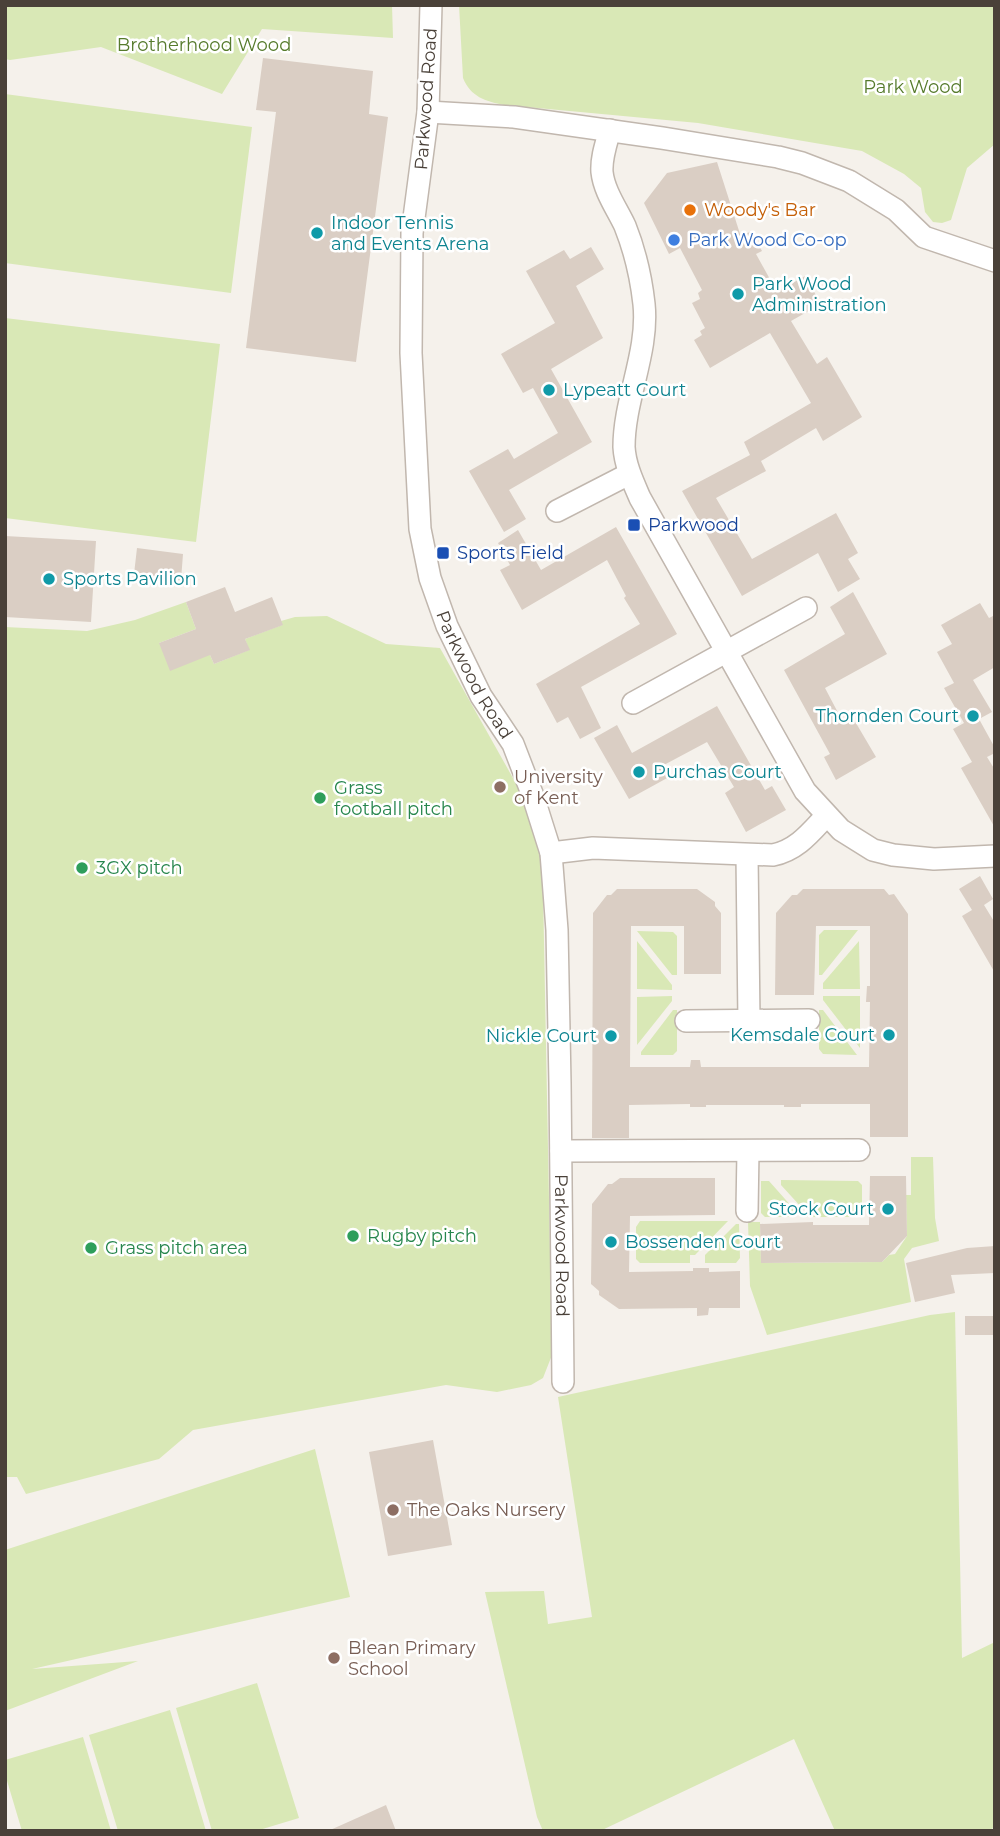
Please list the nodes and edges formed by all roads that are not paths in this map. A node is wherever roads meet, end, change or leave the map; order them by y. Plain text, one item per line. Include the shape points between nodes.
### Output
1 (431, 5) edge
2 (428, 112) junction
3 (610, 130) junction
4 (995, 261) edge
5 (629, 474) junction
6 (557, 511) dead end
7 (806, 608) dead end
8 (728, 651) junction
9 (633, 704) dead end
10 (826, 817) junction
11 (551, 853) junction
12 (747, 855) junction
13 (995, 856) edge
14 (809, 1020) dead end
15 (686, 1021) dead end
16 (749, 1021) junction
17 (859, 1150) dead end
18 (561, 1151) junction
19 (747, 1151) junction
20 (747, 1211) dead end
21 (563, 1382) dead end

1 - 2 street, Parkwood Road
2 - 3 street
2 - 11 street, Parkwood Road via 412,233 411,353 420,529 430,579 447,626 481,696 513,744
3 - 4 street via 802,163 849,181 896,210 924,237
3 - 5 street via 602,170 638,267 645,309 626,418 624,449
5 - 6 street
5 - 8 street
7 - 8 street
8 - 9 street
8 - 10 street via 805,791
10 - 12 street via 784,853
10 - 13 street via 873,850 893,855 934,859
11 - 12 street via 593,848
11 - 18 street, Parkwood Road
12 - 16 street
14 - 16 street
15 - 16 street
17 - 19 street
18 - 19 street
18 - 21 street, Parkwood Road
19 - 20 street

